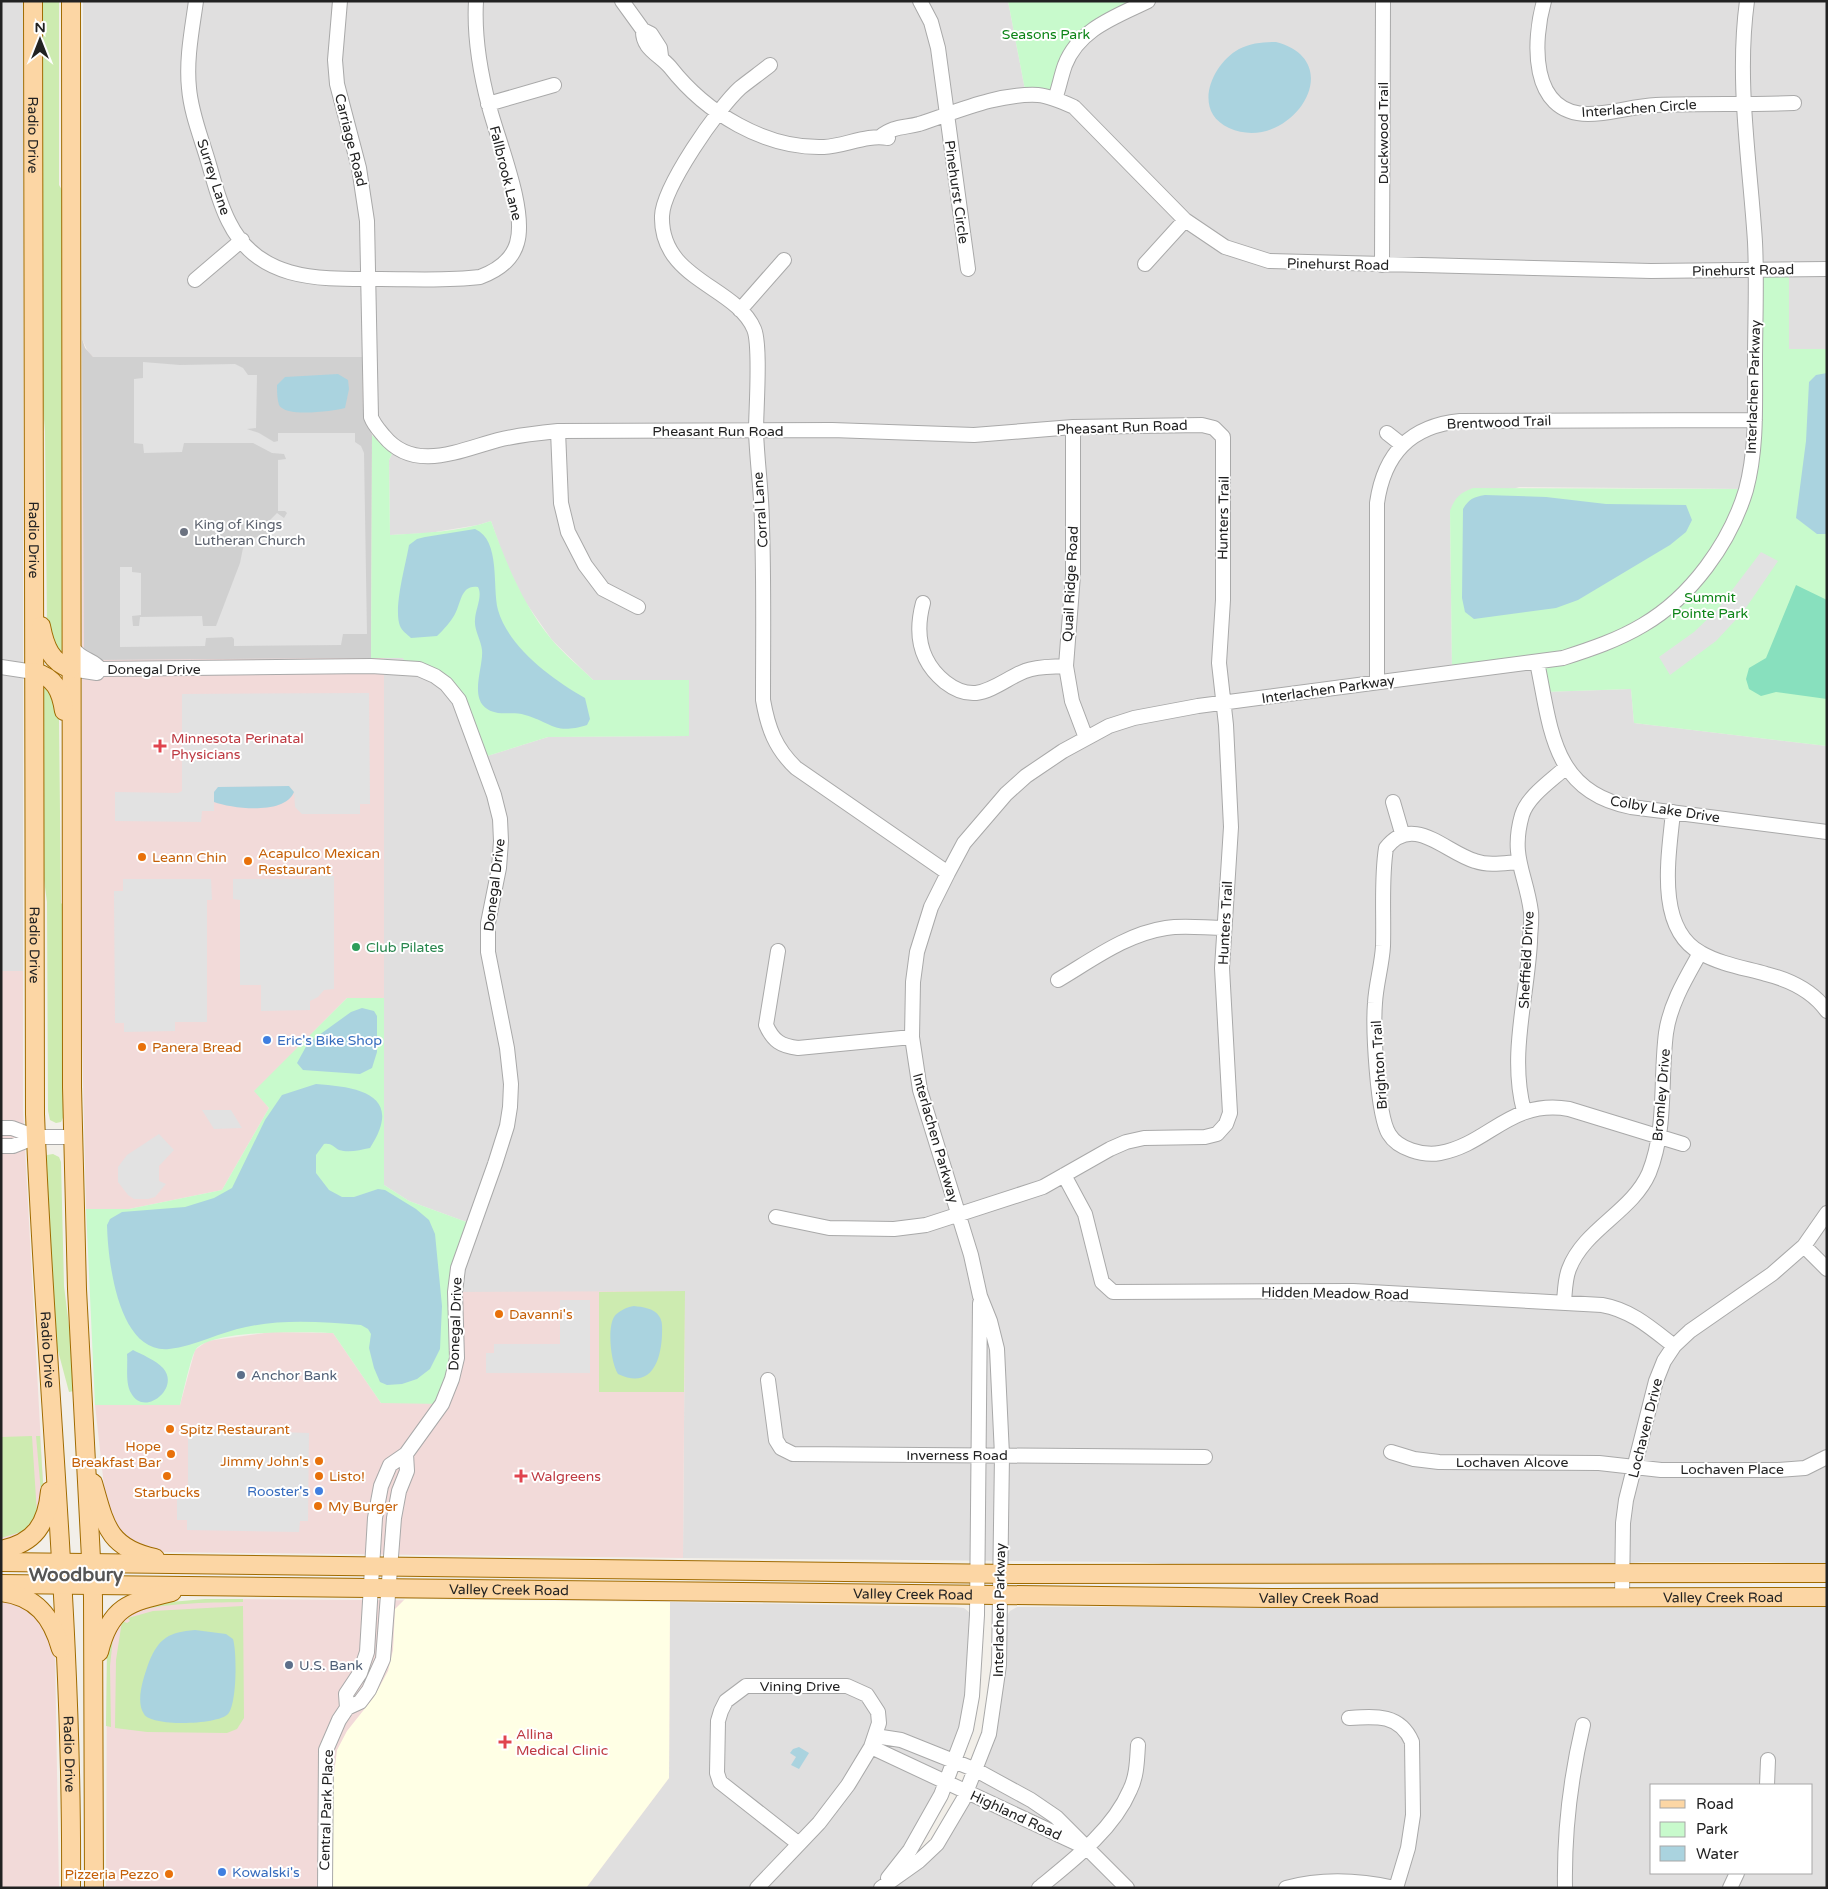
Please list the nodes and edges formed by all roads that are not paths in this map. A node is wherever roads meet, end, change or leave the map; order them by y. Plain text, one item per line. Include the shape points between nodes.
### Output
1 (33, 1) edge
2 (71, 1) edge
3 (196, 1) edge
4 (340, 1) edge
5 (476, 1) edge
6 (622, 1) edge
7 (920, 1) edge
8 (1148, 1) edge
9 (1383, 1) edge
10 (1544, 1) edge
11 (1747, 1) edge
12 (770, 65) dead end
13 (554, 85) dead end
14 (1055, 99) junction
15 (1794, 103) dead end
16 (488, 104) junction
17 (1743, 104) junction
18 (720, 112) junction
19 (947, 115) junction
20 (1185, 220) junction
21 (242, 240) junction
22 (784, 260) dead end
23 (1145, 264) dead end
24 (1382, 265) junction
25 (968, 269) dead end
26 (1827, 269) edge
27 (1754, 270) junction
28 (369, 279) junction
29 (195, 280) dead end
30 (740, 310) junction
31 (1755, 420) junction
32 (1074, 427) junction
33 (756, 430) junction
34 (558, 431) junction
35 (1220, 432) joint
36 (1387, 433) dead end
37 (1401, 444) junction
38 (34, 584) junction
39 (923, 603) dead end
40 (638, 606) dead end
41 (71, 645) junction
42 (1537, 662) junction
43 (1066, 666) junction
44 (1, 668) edge
45 (71, 669) junction
46 (100, 669) junction
47 (34, 672) junction
48 (1377, 682) junction
49 (1223, 703) junction
50 (1086, 738) junction
51 (71, 757) junction
52 (1565, 768) junction
53 (1393, 802) dead end
54 (1673, 812) junction
55 (1827, 832) edge
56 (1402, 834) junction
57 (1518, 862) junction
58 (948, 873) junction
59 (1224, 928) junction
60 (778, 951) dead end
61 (1700, 953) junction
62 (1058, 980) dead end
63 (1827, 1010) edge
64 (912, 1037) junction
65 (1524, 1111) junction
66 (1, 1128) edge
67 (72, 1136) junction
68 (36, 1137) junction
69 (1659, 1137) junction
70 (1683, 1144) dead end
71 (1, 1146) edge
72 (1064, 1175) junction
73 (1827, 1213) edge
74 (776, 1216) dead end
75 (958, 1216) junction
76 (1804, 1246) junction
77 (1827, 1269) edge
78 (980, 1296) junction
79 (1564, 1302) junction
80 (1674, 1346) junction
81 (768, 1380) dead end
82 (85, 1451) junction
83 (55, 1452) junction
84 (1391, 1452) dead end
85 (979, 1455) junction
86 (1002, 1455) junction
87 (1205, 1457) dead end
88 (1827, 1457) edge
89 (1634, 1468) junction
90 (1, 1550) edge
91 (1, 1562) edge
92 (62, 1563) junction
93 (91, 1564) junction
94 (191, 1565) junction
95 (382, 1567) junction
96 (977, 1573) junction
97 (1827, 1573) edge
98 (1000, 1574) junction
99 (1622, 1574) junction
100 (1, 1584) edge
101 (63, 1584) junction
102 (92, 1585) junction
103 (197, 1586) junction
104 (380, 1588) junction
105 (1, 1592) edge
106 (977, 1595) junction
107 (1000, 1595) junction
108 (1622, 1597) junction
109 (1827, 1597) edge
110 (94, 1672) junction
111 (68, 1673) junction
112 (1349, 1718) dead end
113 (1583, 1725) dead end
114 (873, 1741) junction
115 (1138, 1745) dead end
116 (1768, 1760) dead end
117 (954, 1762) junction
118 (976, 1770) junction
119 (946, 1782) junction
120 (1767, 1784) edge
121 (967, 1792) junction
122 (799, 1844) junction
123 (1086, 1847) junction
124 (1737, 1874) edge
125 (881, 1887) edge
126 (71, 1888) edge
127 (94, 1888) edge
128 (325, 1888) edge
129 (757, 1888) edge
130 (1039, 1888) edge
131 (1127, 1888) edge
132 (1286, 1888) edge
133 (1396, 1888) edge
134 (1566, 1888) edge
135 (1730, 1888) edge

1 - 38 main road, Radio Drive
2 - 41 main road, Radio Drive
3 - 21 street, Surrey Lane via 189,65 194,114 220,201 229,223
4 - 28 street, Carriage Road via 335,60 337,84 364,196
5 - 16 street, Fallbrook Lane via 476,39
6 - 18 street, Pinehurst Road via 643,30 642,39 652,53 661,56 689,88
7 - 19 street, Pinehurst Circle via 931,22 938,48
8 - 14 street via 1100,24 1083,37 1065,65
9 - 24 street, Duckwood Trail
10 - 17 street, Interlachen Circle via 1539,30 1539,72 1542,85 1561,106 1588,114 1644,106
11 - 17 street, Interlachen Parkway
12 - 18 street, Corral Lane via 739,89
13 - 16 street
14 - 19 street, Pinehurst Road via 1020,95
14 - 20 street, Pinehurst Road via 1074,106
15 - 17 street
16 - 28 street, Fallbrook Lane via 519,215 518,242 513,253 493,272 480,277
17 - 27 street, Interlachen Parkway via 1755,244
18 - 19 street, Pinehurst Road via 745,129 786,144 825,147 880,137 901,125 914,125
18 - 30 street, Corral Lane via 678,172 665,200 662,216 665,238 677,259
19 - 25 street, Pinehurst Circle
20 - 23 street
20 - 24 street, Pinehurst Road via 1225,247 1268,261
21 - 28 street, Surrey Lane via 252,252 293,275
21 - 29 street
22 - 30 street
24 - 27 street, Pinehurst Road
26 - 27 street, Pinehurst Road
27 - 31 street, Interlachen Parkway
28 - 34 street, Pheasant Run Road via 372,420 391,444 417,456 432,458 517,436
30 - 33 street, Corral Lane via 754,330 756,340
31 - 37 street, Brentwood Trail via 1444,422
31 - 42 street, Interlachen Parkway via 1746,489 1726,538 1700,574 1666,609 1644,624 1592,649
32 - 33 street, Pheasant Run Road via 974,435
32 - 35 street, Pheasant Run Road via 1208,425
32 - 43 street, Quail Ridge Road via 1074,575
33 - 34 street, Pheasant Run Road
33 - 58 street, Corral Lane via 762,524 763,700 773,741 796,768
34 - 40 street via 561,504 568,532 585,565 604,589
35 - 49 street, Hunters Trail via 1224,444 1223,600 1219,663
36 - 37 street
37 - 48 street via 1382,478 1377,503
38 - 45 main road via 47,650 56,662
38 - 47 main road, Radio Drive
39 - 43 street via 918,632 921,649 928,665 952,688 977,693 1028,670
41 - 45 main road, Radio Drive
41 - 46 street, Donegal Drive via 82,658 97,664
42 - 48 street, Interlachen Parkway
42 - 52 street, Colby Lake Drive via 1557,748
43 - 50 street, Quail Ridge Road via 1072,701
44 - 47 street
45 - 46 street, Donegal Drive via 97,674
45 - 51 main road, Radio Drive
46 - 95 street, Donegal Drive via 407,667 427,672 453,691 464,711 494,795 501,850 488,923 488,952 507,1048 511,1097 506,1126 458,1268 455,1292 457,1346 452,1379 442,1404 406,1454 407,1471 399,1491
47 - 51 main road via 51,679 61,692
47 - 68 main road, Radio Drive
48 - 49 street, Interlachen Parkway
49 - 50 street, Interlachen Parkway via 1134,718
49 - 59 street, Hunters Trail via 1231,827
50 - 58 street, Interlachen Parkway via 1045,763 1006,794 964,844
51 - 67 main road, Radio Drive
52 - 54 street, Colby Lake Drive via 1584,788 1609,802
52 - 57 street, Sheffield Drive via 1537,793 1523,812 1517,837
53 - 56 street
54 - 55 street, Colby Lake Drive
54 - 61 street via 1669,908 1680,935
56 - 57 street via 1426,836 1473,861 1486,864
56 - 65 street, Brighton Trail via 1386,848 1383,948 1375,1002 1385,1138 1423,1154 1438,1154 1459,1147
57 - 65 street, Sheffield Drive via 1531,913 1517,1067
58 - 64 street, Interlachen Parkway via 931,907 917,952
59 - 62 street via 1168,927 1148,932 1126,940
59 - 72 street, Hunters Trail via 1222,968 1230,1113 1226,1124 1217,1134 1205,1137 1159,1137 1126,1142
60 - 64 street via 766,1025 777,1042 798,1048
61 - 63 street via 1786,979 1812,994
61 - 69 street, Bromley Drive via 1677,995 1666,1032
64 - 75 street, Interlachen Parkway via 920,1090
65 - 69 street, Brighton Trail via 1546,1106 1569,1108
66 - 68 street via 12,1128
67 - 68 street
67 - 82 main road, Radio Drive
68 - 71 street via 13,1146
68 - 83 main road, Radio Drive via 41,1263
69 - 70 street, Brighton Trail
69 - 79 street, Bromley Drive via 1648,1175 1640,1188 1584,1245 1569,1266
72 - 75 street, Hunters Trail via 1025,1194
72 - 79 street, Hidden Meadow Road via 1085,1214 1102,1282 1113,1292 1353,1291
73 - 76 street, Lochaven Drive
74 - 75 street, Hunters Trail via 829,1228 894,1229
75 - 78 street, Interlachen Parkway
76 - 77 street
76 - 80 street, Lochaven Drive via 1772,1274 1690,1331
78 - 85 street, Interlachen Parkway
78 - 86 street, Interlachen Parkway via 997,1349
79 - 80 street, Hidden Meadow Road via 1616,1307 1645,1323
80 - 89 street, Lochaven Drive via 1656,1381
81 - 85 street, Inverness Road via 776,1440 786,1452
82 - 93 main road, Radio Drive
82 - 94 main road via 104,1522 115,1540 140,1555
83 - 90 main road via 44,1519 26,1541
83 - 92 main road, Radio Drive
84 - 89 street, Lochaven Alcove via 1439,1462 1584,1463
85 - 86 street, Inverness Road
85 - 96 street, Interlachen Parkway
86 - 87 street, Inverness Road
86 - 98 street, Interlachen Parkway
88 - 89 street, Lochaven Place via 1805,1468 1778,1470
89 - 99 street, Lochaven Drive via 1623,1523
91 - 92 main road, Valley Creek Road
92 - 93 main road, Valley Creek Road
92 - 101 main road, Radio Drive
93 - 94 main road, Valley Creek Road
93 - 102 main road, Radio Drive
94 - 95 main road, Valley Creek Road
95 - 96 main road, Valley Creek Road
95 - 104 street, Central Park Place
96 - 98 main road, Valley Creek Road
96 - 106 street, Interlachen Parkway
97 - 99 main road, Valley Creek Road
98 - 99 main road, Valley Creek Road
98 - 107 street, Interlachen Parkway
99 - 108 street, Lochaven Drive
100 - 101 main road, Valley Creek Road
101 - 102 main road, Valley Creek Road
101 - 111 main road, Radio Drive
102 - 103 main road, Valley Creek Road
102 - 110 main road, Radio Drive
103 - 104 main road, Valley Creek Road
103 - 110 main road via 139,1600 121,1609 105,1631
104 - 106 main road, Valley Creek Road
104 - 128 street, Central Park Place via 385,1648 379,1670 360,1702 347,1708 326,1750
105 - 111 main road via 24,1597 46,1614 55,1630
106 - 107 main road, Valley Creek Road
106 - 117 street, Interlachen Parkway via 972,1696 966,1729
107 - 108 main road, Valley Creek Road
107 - 118 street, Interlachen Parkway via 996,1696 989,1734
108 - 109 main road, Valley Creek Road
110 - 127 main road, Radio Drive
111 - 126 main road, Radio Drive
112 - 133 street via 1391,1718 1408,1733 1412,1742 1412,1823
113 - 134 street via 1566,1820
114 - 117 street via 901,1740
114 - 119 street
114 - 122 street, Vining Drive via 833,1806
114 - 122 street, Vining Drive via 879,1723 878,1712 867,1694 847,1686 746,1686 726,1701 718,1721 717,1773 720,1782
115 - 123 street via 1137,1768 1122,1807
116 - 120 street
117 - 118 street, Highland Road
117 - 119 street, Interlachen Parkway
118 - 121 street, Interlachen Parkway
118 - 123 street, Highland Road via 1056,1817
119 - 121 street, Highland Road
119 - 125 street, Interlachen Parkway via 926,1825
121 - 123 street, Highland Road
121 - 125 street, Interlachen Parkway via 937,1844 919,1861
122 - 129 street, Vining Drive
123 - 130 street
123 - 131 street, Highland Road
124 - 135 street
132 - 133 street via 1357,1881

